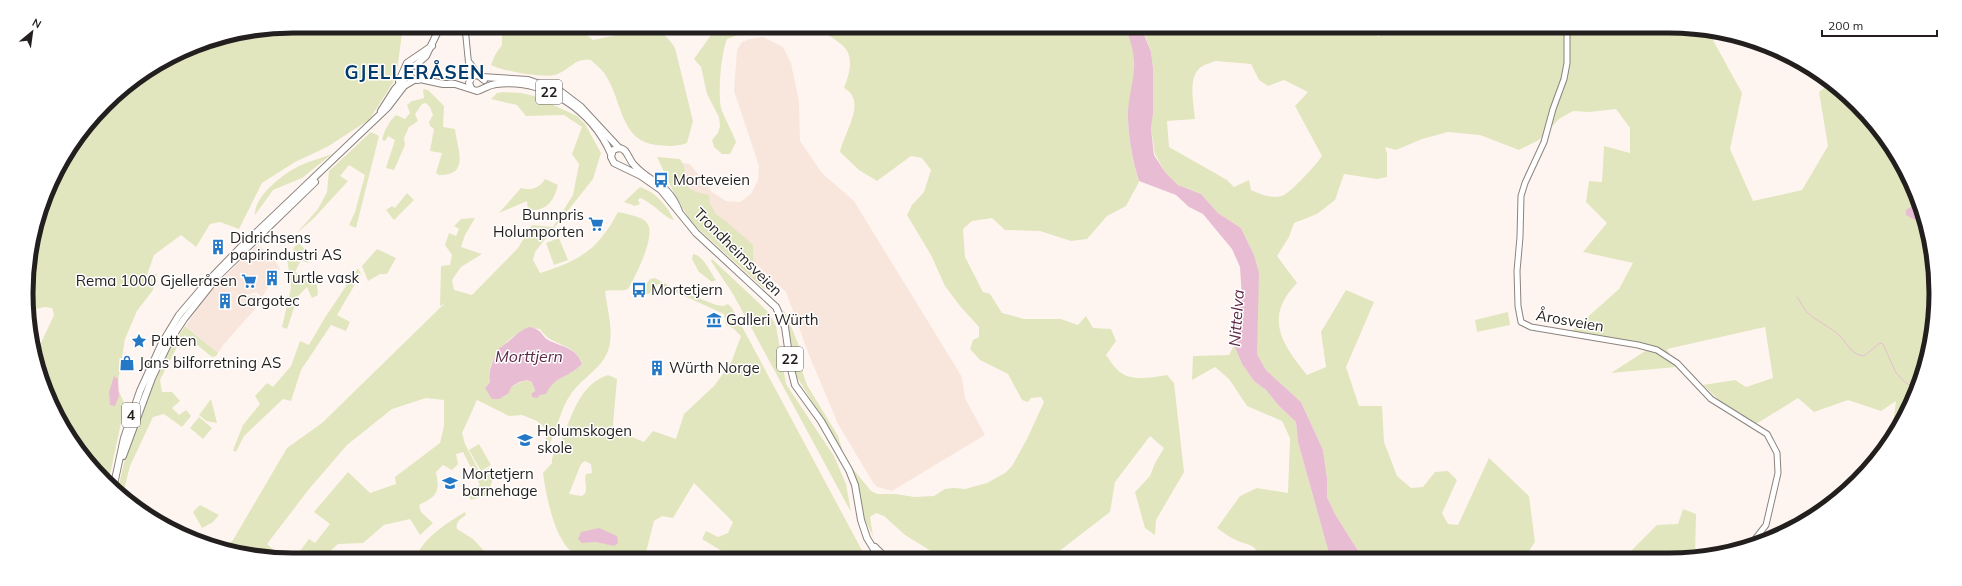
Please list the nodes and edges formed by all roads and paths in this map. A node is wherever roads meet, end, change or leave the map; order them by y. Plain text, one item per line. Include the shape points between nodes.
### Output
1 (437, 33) edge
2 (465, 33) edge
3 (1568, 33) edge
4 (433, 44) junction
5 (470, 63) junction
6 (417, 64) junction
7 (424, 70) junction
8 (408, 73) junction
9 (480, 76) junction
10 (470, 78) junction
11 (417, 79) junction
12 (435, 82) junction
13 (456, 84) junction
14 (397, 86) junction
15 (483, 87) junction
16 (471, 88) junction
17 (379, 115) junction
18 (619, 148) junction
19 (611, 154) junction
20 (628, 157) junction
21 (619, 165) junction
22 (679, 211) junction
23 (115, 482) edge
24 (865, 532) junction
25 (1756, 538) edge
26 (876, 553) edge
27 (882, 553) edge

1 - 4 main road, 4
2 - 5 main road
3 - 25 main road, Årosveien via 1564,80 1544,142 1521,196 1517,279 1520,320 1531,328 1657,350 1677,363 1711,399 1765,431 1774,444 1779,466 1766,525
4 - 6 main road, 4 via 426,56
4 - 7 main road, 4
4 - 14 main road, 4 via 407,63
5 - 9 main road
5 - 10 main road
6 - 7 main road
6 - 8 main road, 4 via 411,66
7 - 11 main road, 4
7 - 12 main road
8 - 11 main road
8 - 14 main road, 4
9 - 10 main road, 22
9 - 15 main road via 484,82
9 - 18 main road, 22 via 528,80 560,91 582,107
10 - 13 main road, 22
10 - 16 main road
11 - 12 main road, 22
11 - 17 main road, 4 via 404,86
12 - 13 main road, 22
13 - 16 main road, 22
14 - 17 main road, 4
15 - 16 main road, 22 via 478,90
15 - 19 main road, 22 via 498,83 520,84 557,96 584,115 604,140
17 - 23 main road, 4 via 219,275 184,319 152,378 119,463
18 - 19 main road
18 - 20 main road, 22 via 625,150
19 - 21 main road, 22 via 612,162
20 - 21 main road via 625,163
20 - 22 main road, Trondheimsveien / 22 via 636,168 668,191
21 - 22 main road, Trondheimsveien / 22 via 658,187
22 - 24 main road, Trondheimsveien / 22 via 696,233 778,311 785,327 794,381 849,470 855,485
24 - 26 main road, Trondheimsveien / 22 via 868,544
24 - 27 main road, Trondheimsveien / 22

